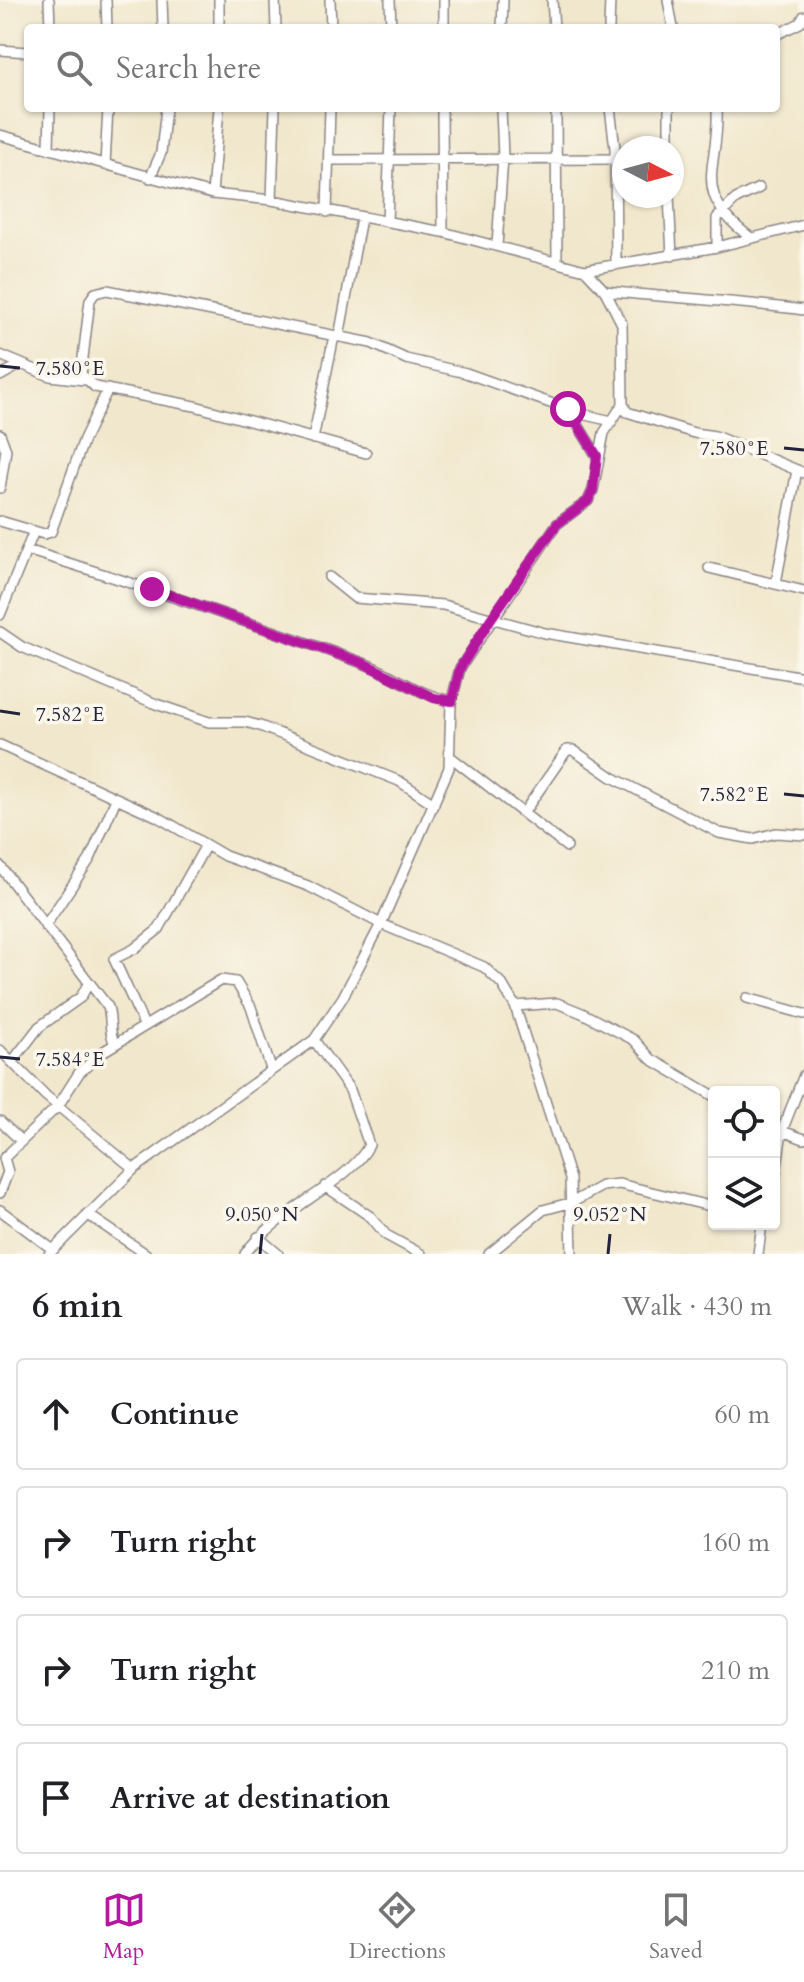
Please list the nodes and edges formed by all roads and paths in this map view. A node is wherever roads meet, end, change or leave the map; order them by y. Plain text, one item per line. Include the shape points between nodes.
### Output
1 (49, 0) edge
2 (106, 0) edge
3 (162, 0) edge
4 (219, 0) edge
5 (275, 0) edge
6 (330, 0) edge
7 (390, 0) edge
8 (444, 0) edge
9 (503, 0) edge
10 (552, 0) edge
11 (610, 0) edge
12 (668, 0) edge
13 (804, 16) edge
14 (50, 24) edge
15 (107, 24) edge
16 (163, 24) edge
17 (219, 24) edge
18 (276, 24) edge
19 (331, 24) edge
20 (391, 24) edge
21 (444, 24) edge
22 (502, 24) edge
23 (554, 24) edge
24 (609, 24) edge
25 (672, 24) edge
26 (780, 33) edge
27 (0, 50) edge
28 (24, 52) edge
29 (50, 112) edge
30 (108, 112) edge
31 (166, 112) edge
32 (219, 112) edge
33 (275, 112) edge
34 (330, 112) edge
35 (391, 112) edge
36 (442, 112) edge
37 (501, 112) edge
38 (556, 112) edge
39 (611, 112) edge
40 (669, 112) edge
41 (717, 112) edge
42 (0, 135) edge
43 (615, 136) edge
44 (669, 136) edge
45 (49, 149) junction
46 (503, 157) junction
47 (444, 159) junction
48 (612, 159) edge
49 (329, 160) junction
50 (390, 161) junction
51 (558, 161) junction
52 (105, 165) junction
53 (150, 178) junction
54 (759, 188) dead end
55 (212, 194) junction
56 (272, 200) junction
57 (618, 208) edge
58 (670, 208) edge
59 (722, 211) junction
60 (327, 212) junction
61 (361, 218) junction
62 (387, 222) junction
63 (804, 225) edge
64 (443, 232) junction
65 (751, 238) junction
66 (497, 246) junction
67 (717, 247) junction
68 (672, 256) junction
69 (557, 262) junction
70 (616, 265) junction
71 (585, 270) junction
72 (605, 291) junction
73 (804, 310) edge
74 (336, 336) junction
75 (0, 355) edge
76 (21, 364) junction
77 (0, 376) edge
78 (84, 380) junction
79 (108, 389) junction
80 (623, 404) junction
81 (568, 409) junction
82 (612, 421) junction
83 (0, 434) edge
84 (313, 439) junction
85 (366, 453) dead end
86 (597, 456) junction
87 (800, 472) edge
88 (0, 488) edge
89 (0, 521) edge
90 (34, 531) junction
91 (27, 550) junction
92 (709, 568) dead end
93 (329, 577) dead end
94 (776, 583) junction
95 (804, 591) edge
96 (0, 615) edge
97 (490, 620) junction
98 (0, 632) edge
99 (804, 677) edge
100 (452, 701) junction
101 (0, 745) edge
102 (452, 758) junction
103 (116, 799) junction
104 (434, 804) junction
105 (524, 812) junction
106 (804, 835) edge
107 (206, 845) junction
108 (567, 847) dead end
109 (0, 866) edge
110 (381, 924) junction
111 (45, 926) junction
112 (88, 984) junction
113 (747, 998) dead end
114 (515, 1006) junction
115 (804, 1014) edge
116 (144, 1025) junction
117 (314, 1040) junction
118 (115, 1044) junction
119 (0, 1050) edge
120 (12, 1062) junction
121 (271, 1069) junction
122 (804, 1075) edge
123 (708, 1092) edge
124 (58, 1106) junction
125 (0, 1121) edge
126 (780, 1125) edge
127 (780, 1130) edge
128 (804, 1139) edge
129 (21, 1141) junction
130 (134, 1169) junction
131 (325, 1186) junction
132 (0, 1193) edge
133 (573, 1202) junction
134 (708, 1206) edge
135 (0, 1210) edge
136 (87, 1214) junction
137 (761, 1230) edge
138 (258, 1237) junction
139 (50, 1252) edge
140 (572, 1252) edge
141 (146, 1254) edge
142 (245, 1254) edge
143 (278, 1254) edge
144 (421, 1254) edge
145 (489, 1254) edge
146 (585, 1254) edge
147 (758, 1254) edge

1 - 14 street
2 - 15 street
3 - 16 street
4 - 17 street
5 - 18 street
6 - 19 street
7 - 20 street
8 - 21 street
9 - 22 street
10 - 23 street
11 - 24 street
12 - 25 street
13 - 26 street
27 - 28 street
29 - 45 street
30 - 52 street
31 - 53 street via 161,153
32 - 55 street
33 - 56 street
34 - 49 street
35 - 50 street
36 - 47 street
37 - 46 street
38 - 51 street
39 - 43 street
40 - 44 street
41 - 59 street via 718,139 709,181
42 - 45 street
45 - 52 street
46 - 47 street
46 - 51 street
46 - 66 street
47 - 50 street
47 - 64 street
48 - 51 street
49 - 50 street
49 - 60 street
50 - 62 street
51 - 69 street
52 - 53 street
53 - 55 street
54 - 59 street
55 - 56 street
56 - 60 street
57 - 70 street
58 - 68 street
59 - 65 street
59 - 67 street via 714,225
60 - 61 street
61 - 62 street
61 - 74 street
62 - 64 street
63 - 65 street
64 - 66 street
65 - 67 street
66 - 69 street
67 - 68 street
68 - 70 street
69 - 71 street
70 - 71 street
71 - 72 street
72 - 73 street
72 - 80 street via 622,324
74 - 78 street via 107,290 90,300 80,365
74 - 81 street
74 - 84 street
75 - 76 street
76 - 77 street
76 - 78 street via 50,376
78 - 79 street
79 - 84 street via 195,406
79 - 90 street via 51,532
80 - 82 street
80 - 87 street via 627,412 647,420 715,436
81 - 82 street
81 - 86 street
82 - 86 street
83 - 88 street via 6,450
84 - 85 street
86 - 97 street via 588,501 557,524
87 - 94 street
89 - 90 street
90 - 91 street
91 - 96 street
91 - 100 street via 228,614
92 - 94 street
93 - 97 street via 355,598 443,605
94 - 95 street
97 - 99 street
97 - 100 street via 460,668
98 - 104 street via 22,647 156,704 209,722 260,726 399,781
100 - 102 street
101 - 103 street
102 - 104 street
102 - 105 street
103 - 107 street
103 - 111 street via 90,859
104 - 110 street
105 - 106 street via 567,750 573,750 612,777 719,833 753,839 776,833
105 - 108 street
107 - 110 street via 308,886
107 - 116 street via 159,929 114,959
109 - 111 street
110 - 114 street via 484,967
110 - 117 street
111 - 112 street
112 - 118 street via 108,1007
112 - 120 street via 81,997 39,1027
113 - 115 street
114 - 123 street via 557,1003 582,1013 634,1040 651,1059
114 - 133 street
116 - 118 street
116 - 121 street via 221,980 232,979 251,1007
117 - 121 street
117 - 131 street via 350,1090 369,1145
118 - 124 street via 79,1073
119 - 120 street
120 - 124 street
121 - 130 street
122 - 126 street
124 - 129 street
124 - 130 street
125 - 129 street
127 - 128 street
129 - 132 street via 4,1158 8,1172
130 - 136 street
131 - 138 street
131 - 144 street via 371,1217 386,1235
133 - 134 street via 587,1191 619,1184
133 - 140 street
133 - 145 street via 543,1210
135 - 139 street
136 - 139 street
136 - 141 street
137 - 147 street
138 - 142 street
138 - 143 street
140 - 146 street

